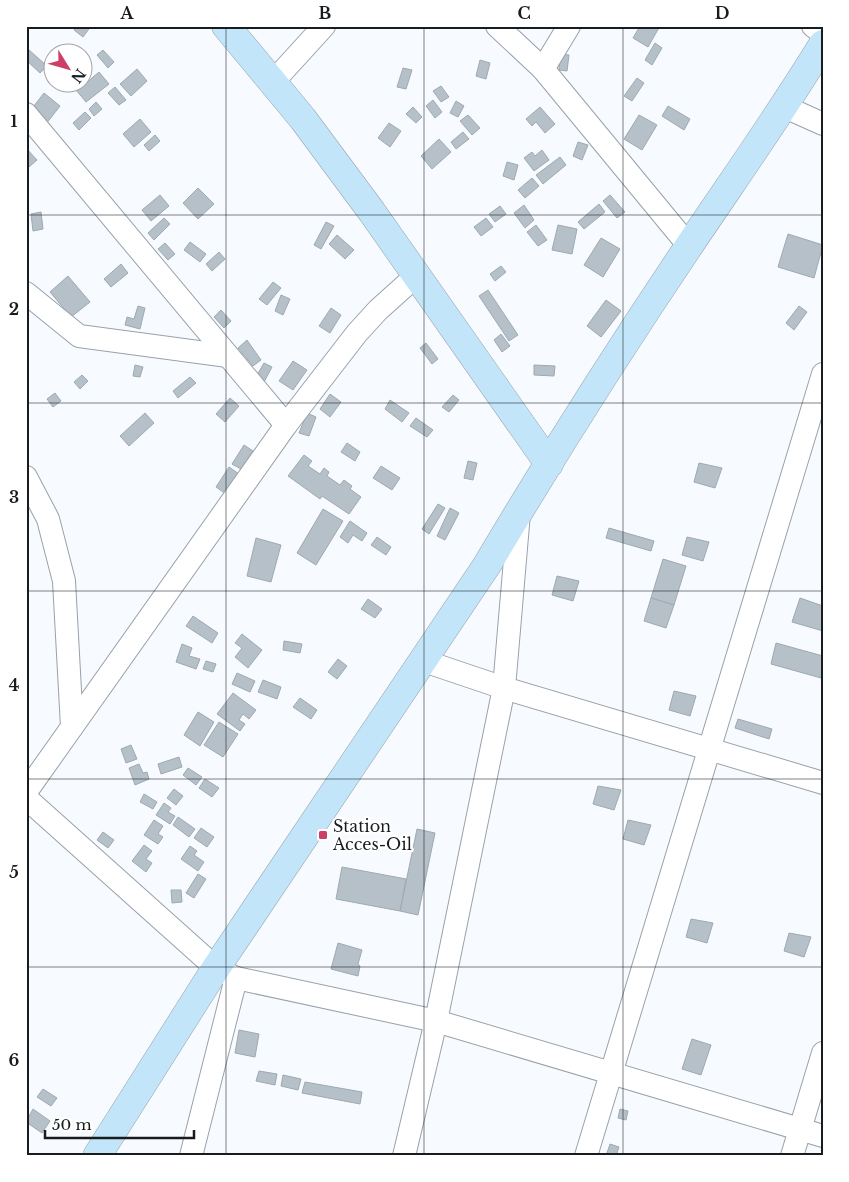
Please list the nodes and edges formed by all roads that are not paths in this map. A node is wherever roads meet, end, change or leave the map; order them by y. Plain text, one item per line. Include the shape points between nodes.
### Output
1 (226, 26) edge
2 (324, 26) edge
3 (497, 26) edge
4 (569, 26) edge
5 (814, 26) edge
6 (823, 34) edge
7 (823, 44) edge
8 (543, 69) junction
9 (273, 82) junction
10 (785, 106) junction
11 (26, 114) edge
12 (823, 124) edge
13 (689, 246) junction
14 (418, 275) junction
15 (26, 293) edge
16 (228, 356) junction
17 (823, 374) edge
18 (286, 425) junction
19 (815, 430) edge
20 (549, 464) junction
21 (26, 477) edge
22 (519, 510) junction
23 (421, 660) junction
24 (504, 688) junction
25 (72, 726) junction
26 (709, 749) junction
27 (823, 782) edge
28 (26, 792) edge
29 (26, 798) edge
30 (226, 973) junction
31 (436, 1021) junction
32 (823, 1053) edge
33 (611, 1074) junction
34 (800, 1129) junction
35 (823, 1136) edge
36 (97, 1156) edge
37 (191, 1156) edge
38 (404, 1156) edge
39 (586, 1156) edge
40 (792, 1156) edge

1 - 9 street
2 - 9 street
3 - 8 street
4 - 8 street
5 - 6 street
7 - 10 street
8 - 13 street
9 - 14 street
10 - 12 street
10 - 13 street
11 - 16 street
13 - 20 street
14 - 18 street via 357,333
14 - 20 street
15 - 16 street via 79,336
16 - 18 street
17 - 19 street
18 - 25 street
19 - 26 street
20 - 22 street
21 - 25 street via 48,519 64,581
22 - 23 street via 487,565
22 - 24 street
23 - 24 street
23 - 30 street
24 - 26 street
24 - 31 street
25 - 28 street
26 - 27 street
26 - 33 street
29 - 30 street
30 - 31 street
30 - 36 street
30 - 37 street
31 - 33 street
31 - 38 street
32 - 34 street
33 - 34 street
33 - 39 street
34 - 35 street
34 - 40 street

